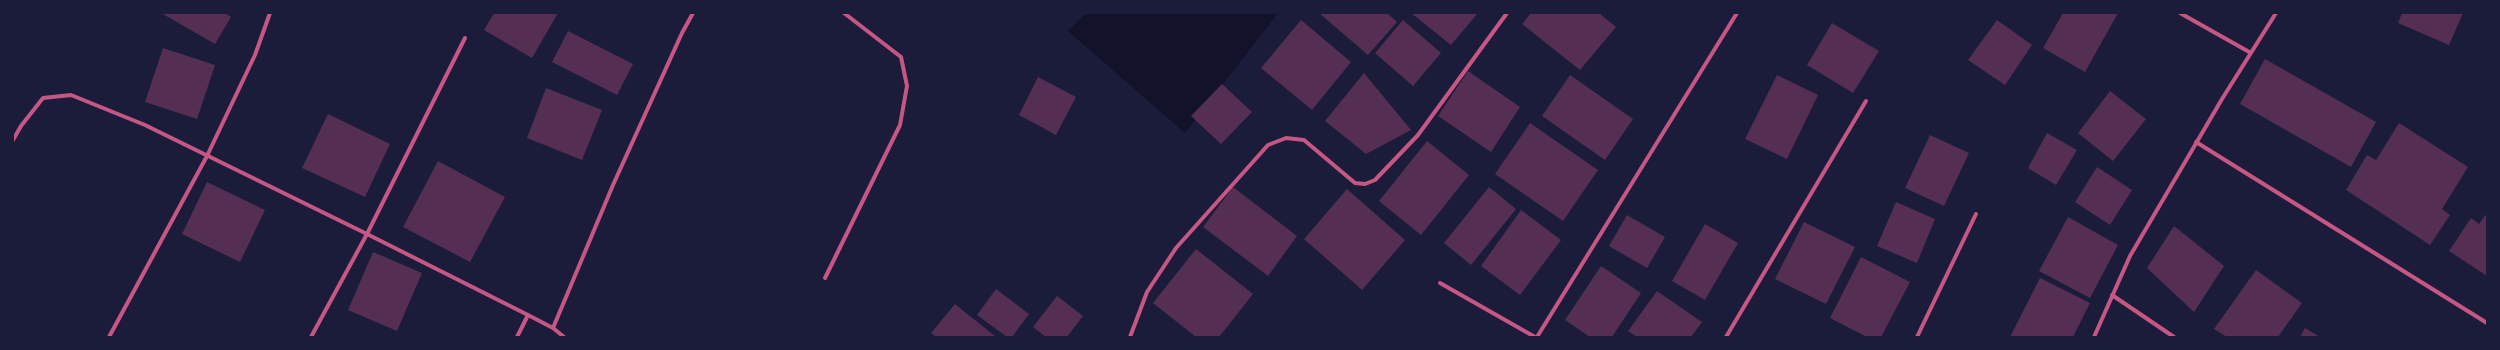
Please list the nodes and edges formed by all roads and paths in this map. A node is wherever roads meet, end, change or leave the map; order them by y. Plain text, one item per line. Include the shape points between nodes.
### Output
1 (270, 13) edge
2 (693, 13) edge
3 (844, 13) edge
4 (1507, 13) edge
5 (1737, 13) edge
6 (2180, 13) edge
7 (2276, 13) edge
8 (466, 38) dead end
9 (2251, 53) junction
10 (1866, 101) dead end
11 (13, 140) edge
12 (2196, 142) junction
13 (206, 156) junction
14 (1976, 214) dead end
15 (367, 234) junction
16 (825, 278) dead end
17 (1440, 283) dead end
18 (2112, 295) junction
19 (528, 315) junction
20 (2487, 324) edge
21 (553, 328) junction
22 (109, 337) edge
23 (311, 337) edge
24 (517, 337) edge
25 (564, 337) edge
26 (1130, 337) edge
27 (1536, 337) edge
28 (1726, 337) edge
29 (1917, 337) edge
30 (2094, 337) edge
31 (2174, 337) edge

1 - 13 street via 255,55
2 - 21 street via 613,185
3 - 16 street via 901,57 907,86 900,125
4 - 26 street via 1418,135 1375,180 1365,184 1355,182 1304,140 1286,138 1268,145 1176,248 1147,292
5 - 27 street
6 - 9 street
7 - 9 street
8 - 15 street
9 - 12 street
10 - 28 street
11 - 13 street via 43,98 71,96 145,125
12 - 18 street via 2130,256
12 - 20 street
13 - 15 street
13 - 22 street
14 - 29 street
15 - 19 street
15 - 23 street
17 - 27 street
18 - 30 street
18 - 31 street
19 - 21 street
19 - 24 street
21 - 25 street

